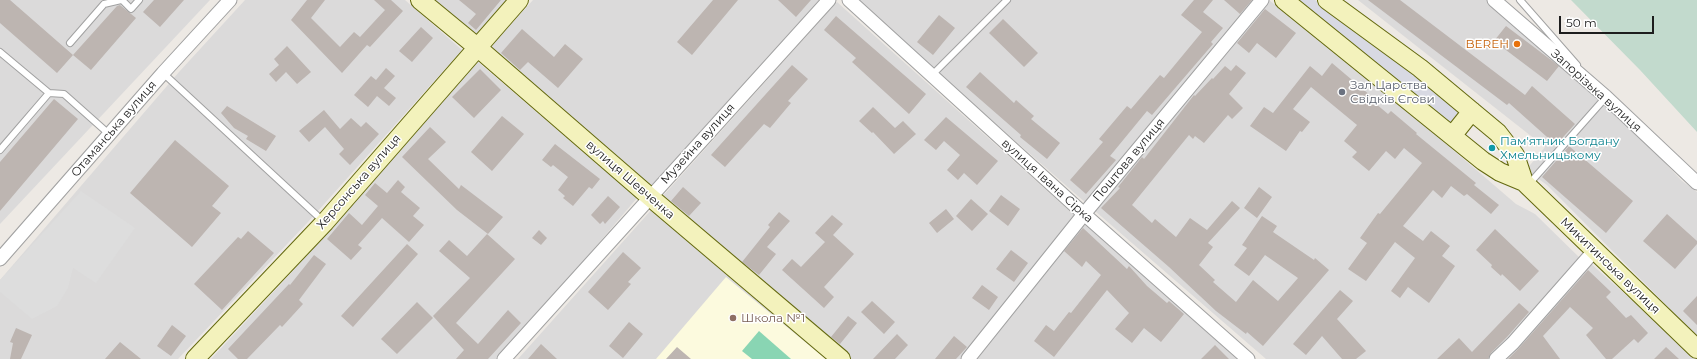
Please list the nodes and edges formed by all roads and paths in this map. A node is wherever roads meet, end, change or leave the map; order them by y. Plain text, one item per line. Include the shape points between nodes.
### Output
1 (121, 0) edge
2 (139, 0) edge
3 (230, 0) edge
4 (420, 0) edge
5 (519, 0) edge
6 (829, 0) edge
7 (849, 0) edge
8 (1007, 0) edge
9 (1262, 0) edge
10 (1284, 0) edge
11 (1327, 0) edge
12 (1494, 0) edge
13 (1520, 0) edge
14 (70, 43) dead end
15 (477, 47) junction
16 (0, 52) edge
17 (163, 73) junction
18 (931, 76) junction
19 (49, 93) junction
20 (1606, 97) junction
21 (1472, 111) junction
22 (109, 134) junction
23 (1452, 136) junction
24 (0, 150) edge
25 (1697, 183) edge
26 (1526, 184) junction
27 (650, 197) junction
28 (1084, 214) junction
29 (325, 222) junction
30 (1594, 251) junction
31 (0, 259) edge
32 (1697, 350) edge
33 (195, 359) edge
34 (504, 359) edge
35 (841, 359) edge
36 (968, 359) edge
37 (1248, 359) edge
38 (1496, 359) edge

1 - 2 lane via 131,9
1 - 14 lane via 104,4
3 - 17 street, Отаманська вулиця
4 - 15 street, вулиця Шевченка
5 - 15 street, Херсонська вулиця
6 - 27 street, Музейна вулиця
7 - 18 street, вулиця Івана Сірка
8 - 18 lane
9 - 28 street, Поштова вулиця
10 - 23 street, Микитинська вулиця
11 - 21 street, Микитинська вулиця via 1420,68
12 - 20 street, Запорізька вулиця
13 - 20 lane
15 - 27 street, вулиця Шевченка
15 - 29 street, Херсонська вулиця
16 - 19 lane
17 - 22 street, Отаманська вулиця
17 - 29 lane
18 - 28 street, вулиця Івана Сірка
19 - 22 lane via 64,94
19 - 24 lane
20 - 25 street, Запорізька вулиця
20 - 26 lane
21 - 23 street
21 - 26 street, Микитинська вулиця via 1508,145
22 - 31 street, Отаманська вулиця
23 - 26 street, Микитинська вулиця via 1491,167
26 - 30 street, Микитинська вулиця
27 - 34 street, Музейна вулиця
27 - 35 street, вулиця Шевченка
28 - 36 street, Поштова вулиця
28 - 37 street, вулиця Івана Сірка
29 - 33 street, Херсонська вулиця
30 - 32 street, Микитинська вулиця
30 - 38 street

